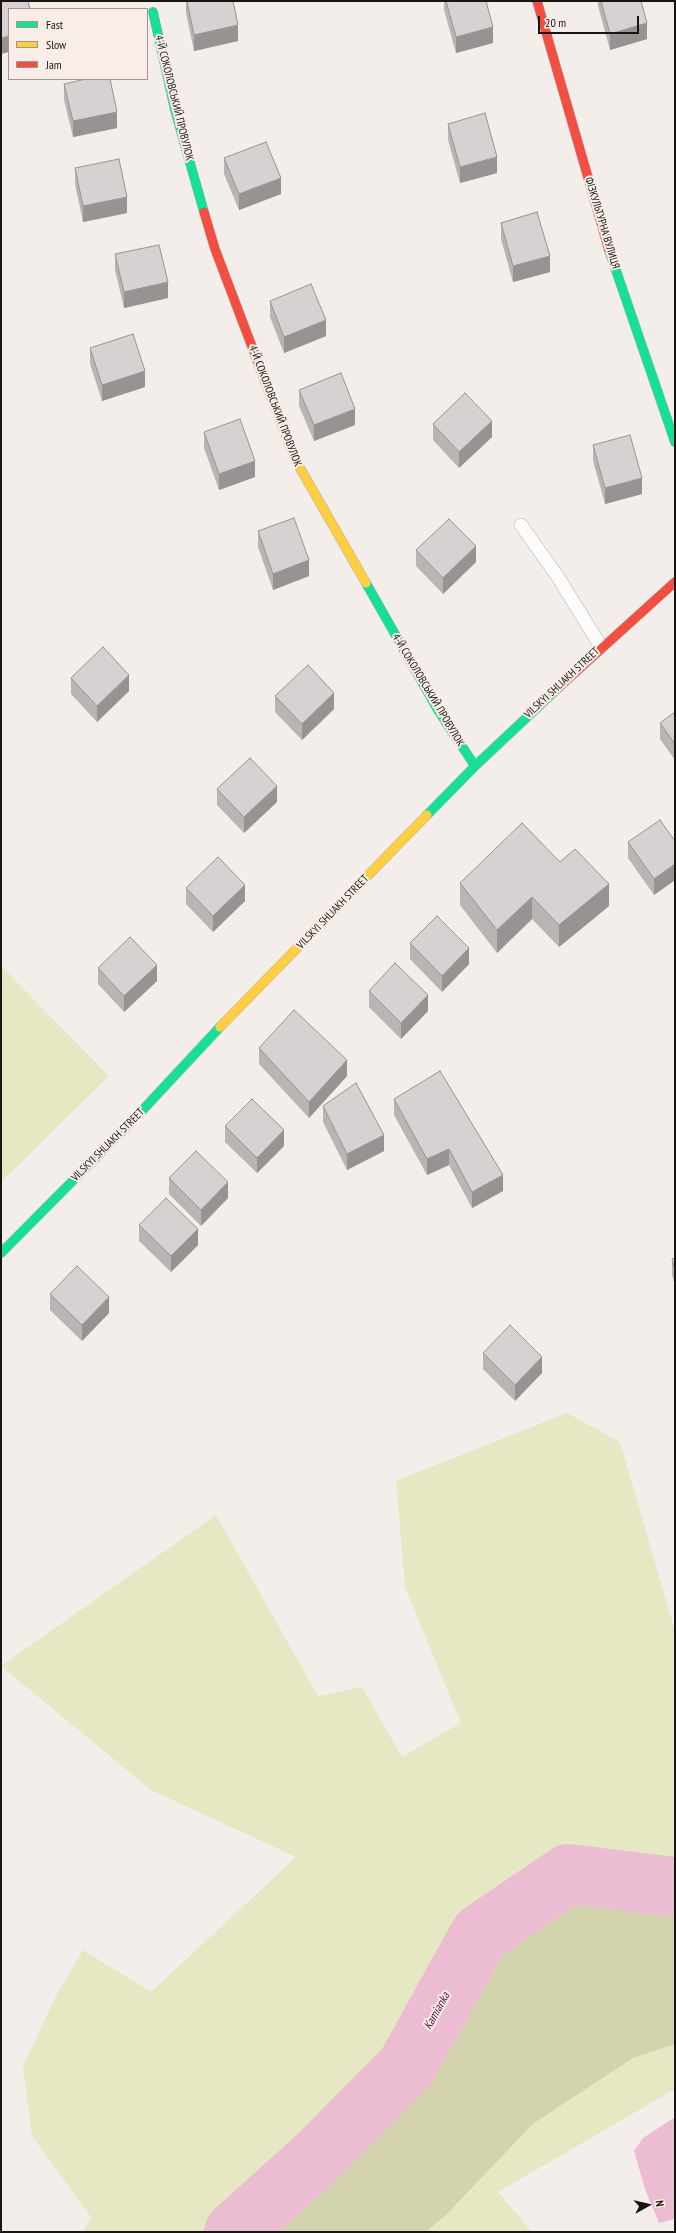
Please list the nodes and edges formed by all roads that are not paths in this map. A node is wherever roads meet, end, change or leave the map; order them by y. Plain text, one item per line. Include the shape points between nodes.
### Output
1 (536, 1) edge
2 (153, 12) dead end
3 (675, 442) edge
4 (522, 525) dead end
5 (675, 582) edge
6 (601, 647) junction
7 (475, 766) junction
8 (1, 1253) edge

1 - 3 street, ФІЗКУЛЬТУРНА ВУЛИЦЯ via 609,250
2 - 7 street, 4-Й СОКОЛОВСЬКИЙ ПРОВУЛОК via 175,110 215,249 296,462 438,710
4 - 6 lane
5 - 6 street, VILSKYI SHLIAKH STREET
6 - 7 street, VILSKYI SHLIAKH STREET
7 - 8 street, VILSKYI SHLIAKH STREET

